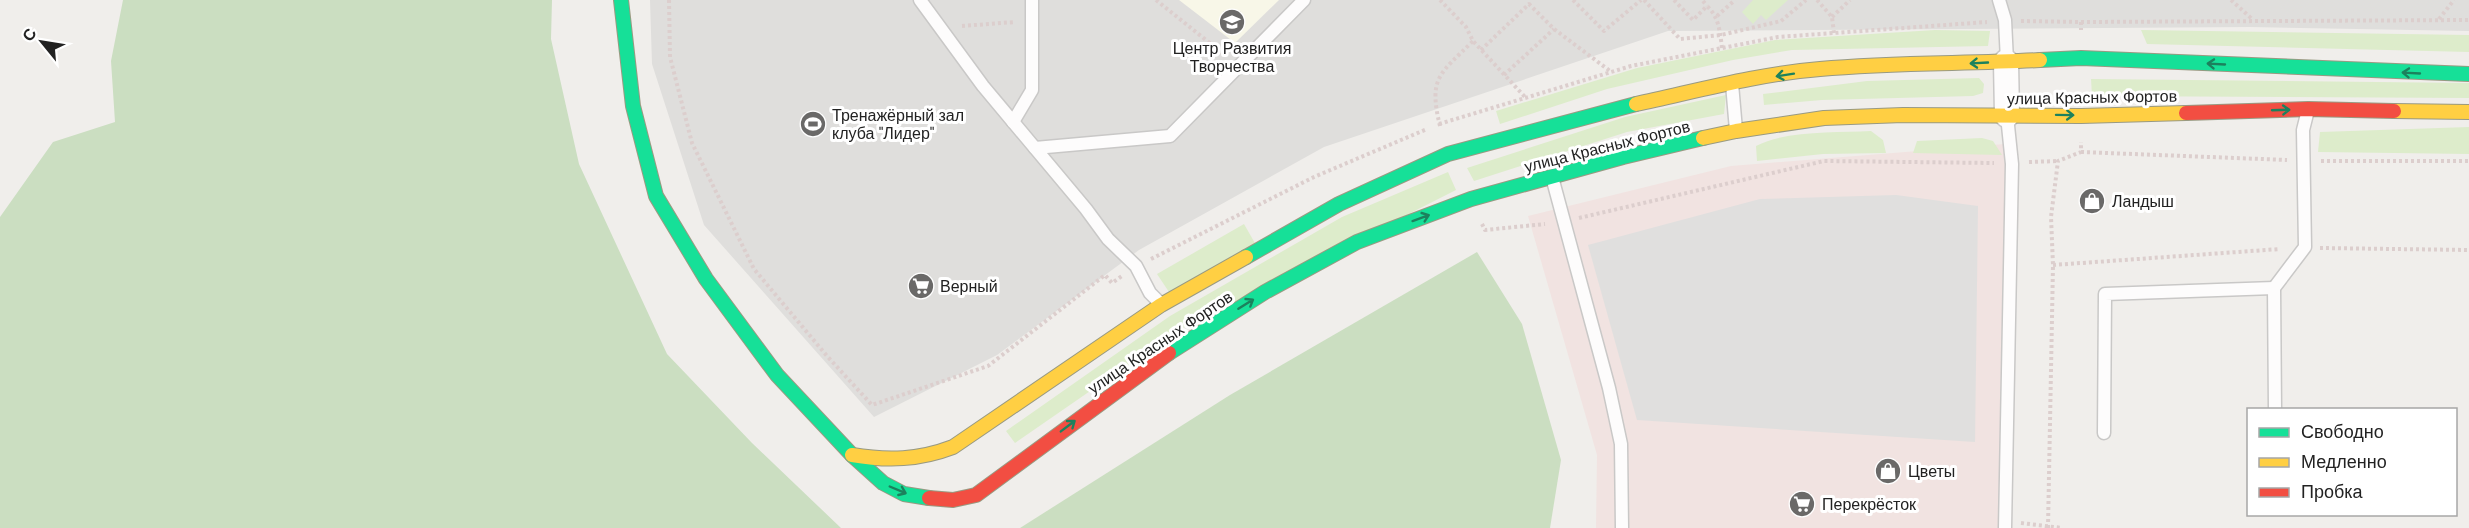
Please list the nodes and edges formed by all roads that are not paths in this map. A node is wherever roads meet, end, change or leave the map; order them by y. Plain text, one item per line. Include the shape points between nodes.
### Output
1 (621, 0) edge
2 (920, 0) edge
3 (1032, 0) edge
4 (1304, 0) edge
5 (2000, 0) edge
6 (2007, 62) junction
7 (2469, 74) edge
8 (1732, 83) junction
9 (2308, 109) junction
10 (2469, 112) edge
11 (2007, 115) junction
12 (1013, 122) junction
13 (1736, 131) junction
14 (1035, 148) junction
15 (1552, 176) junction
16 (2274, 288) junction
17 (1161, 305) junction
18 (2275, 408) edge
19 (2104, 433) dead end
20 (852, 455) junction
21 (2005, 524) edge
22 (1622, 528) edge

1 - 20 street, улица Красных Фортов via 633,106 656,196 706,279 777,375
2 - 12 lane
3 - 12 lane via 1032,90
4 - 14 lane via 1170,136
5 - 6 lane
7 -> 6 street, улица Красных Фортов via 2081,58
6 -> 8 street, улица Красных Фортов via 1818,69
6 - 11 street
8 - 13 lane
8 - 17 street, улица Красных Фортов via 1615,109 1448,154 1339,204
9 - 10 street, улица Красных Фортов
11 -> 9 street, улица Красных Фортов
9 - 16 lane via 2303,130 2304,247
11 - 13 street, улица Красных Фортов via 1824,118
11 - 21 lane via 2013,164
12 - 14 lane
13 - 15 street, улица Красных Фортов
14 - 17 lane via 1108,239 1136,266
20 -> 15 street, улица Красных Фортов via 883,483 904,494 953,500 976,495 1181,344 1266,292 1357,242 1471,200
15 - 22 lane via 1621,444
16 - 18 lane
16 - 19 lane via 2105,294
17 - 20 street, улица Красных Фортов via 953,447 903,460

